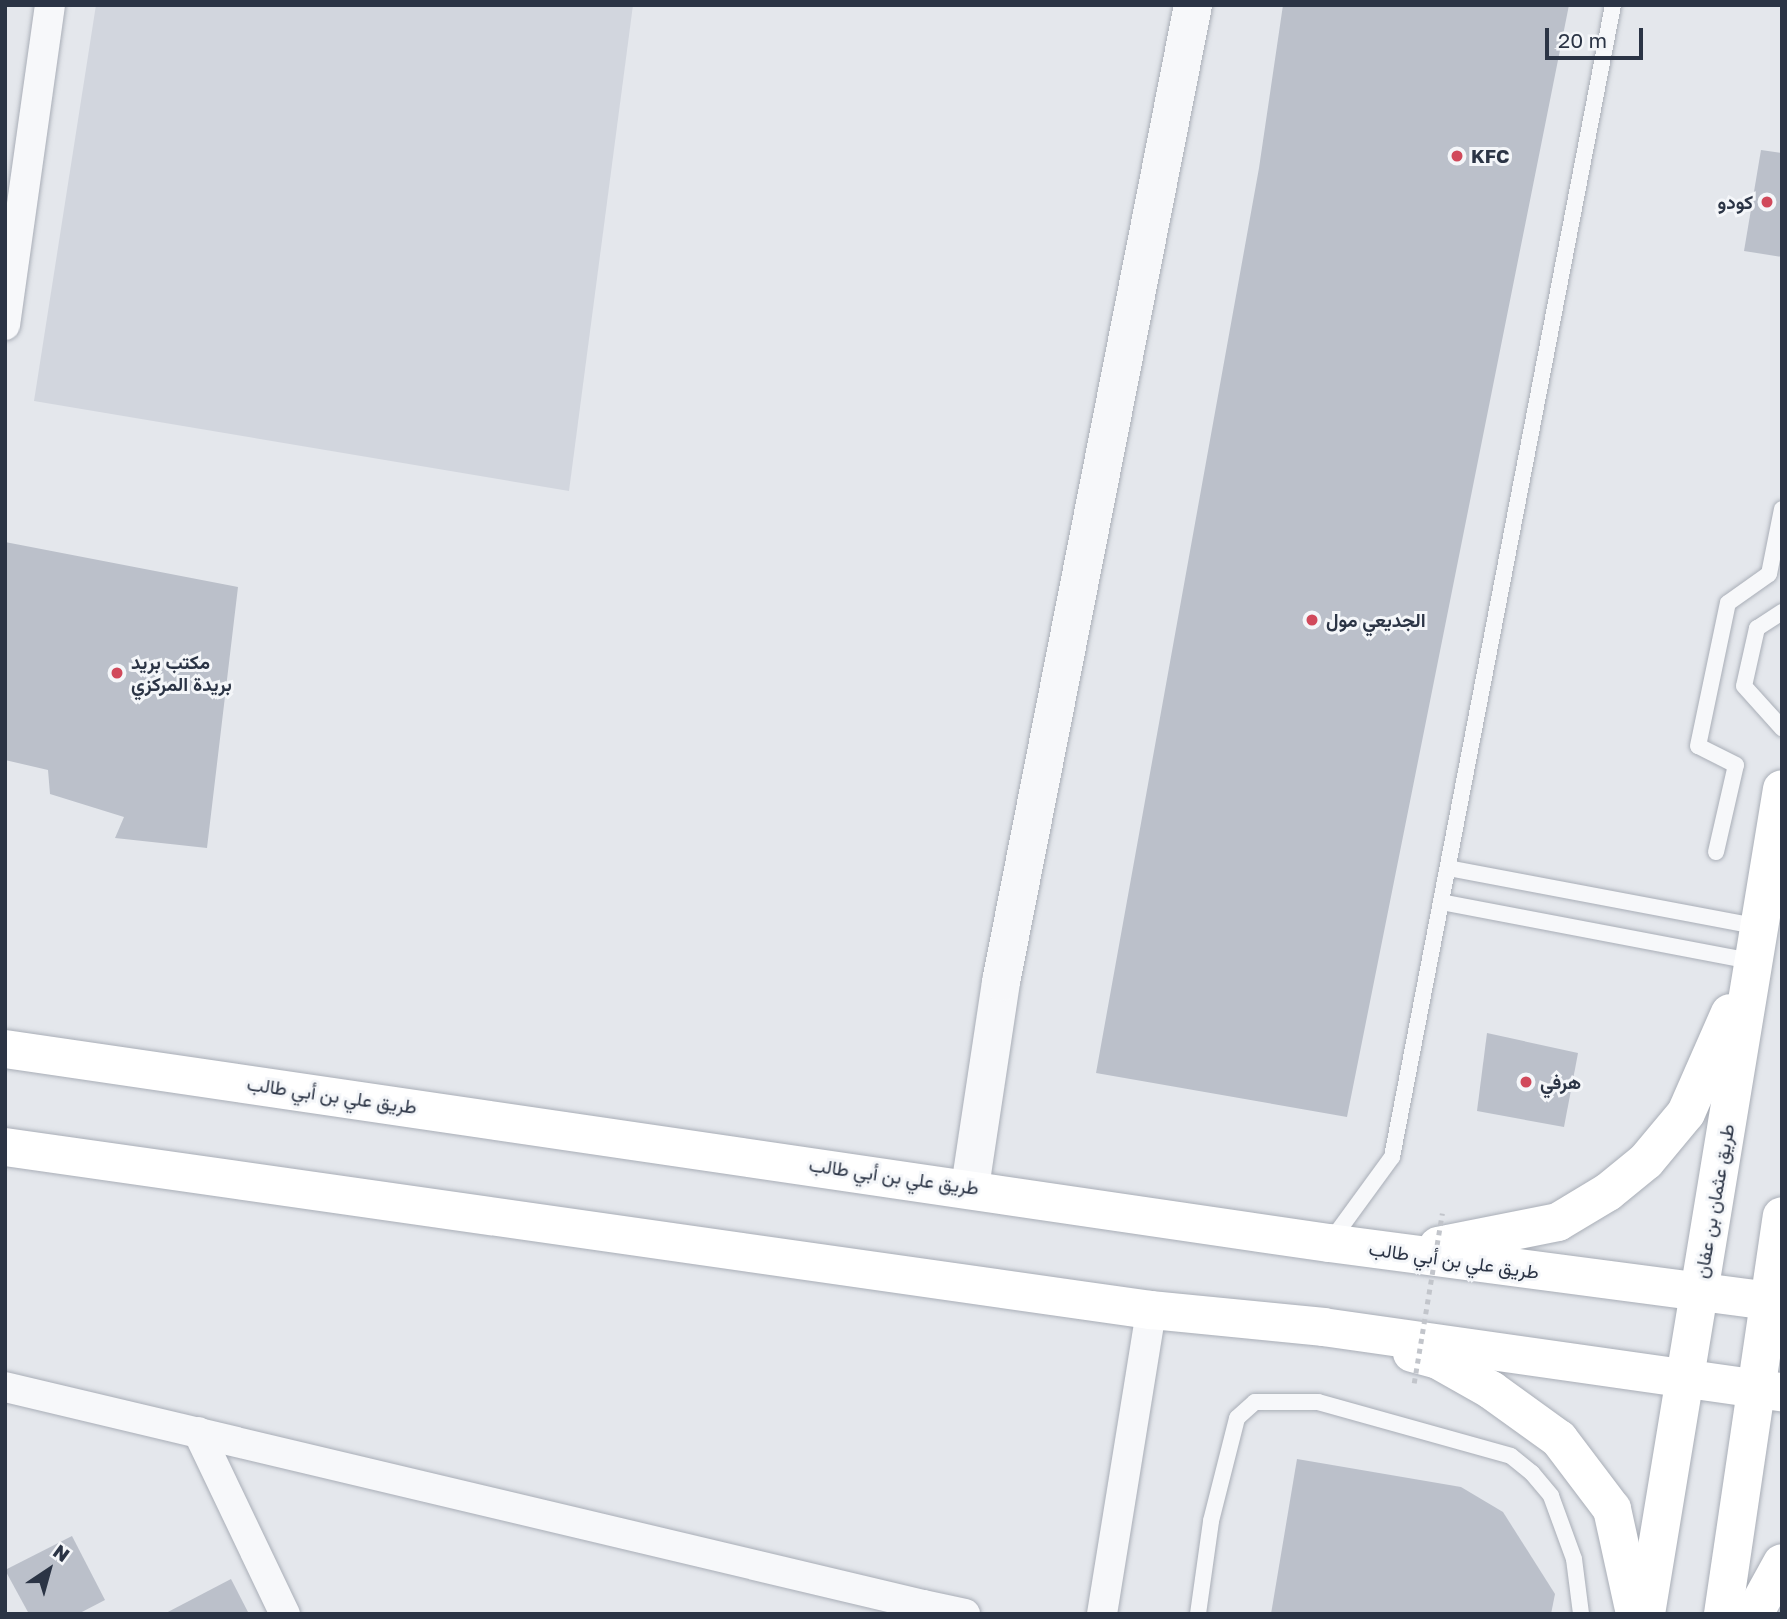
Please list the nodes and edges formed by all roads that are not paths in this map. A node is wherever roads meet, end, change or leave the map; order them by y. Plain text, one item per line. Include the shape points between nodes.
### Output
1 (50, 5) edge
2 (1193, 5) edge
3 (1613, 5) edge
4 (5, 326) edge
5 (1782, 509) edge
6 (1782, 612) edge
7 (1782, 728) edge
8 (1782, 789) edge
9 (1716, 852) dead end
10 (1448, 868) junction
11 (1441, 902) junction
12 (1759, 945) junction
13 (1720, 1037) junction
14 (5, 1049) edge
15 (5, 1147) edge
16 (970, 1186) junction
17 (1782, 1216) edge
18 (1329, 1243) junction
19 (1400, 1252) junction
20 (1698, 1293) junction
21 (1775, 1302) edge
22 (1152, 1310) junction
23 (1323, 1327) junction
24 (1685, 1377) junction
25 (5, 1387) edge
26 (1770, 1391) edge
27 (198, 1432) junction
28 (1782, 1563) edge
29 (915, 1611) edge
30 (285, 1614) edge
31 (965, 1614) edge
32 (1102, 1614) edge
33 (1198, 1614) edge
34 (1581, 1614) edge
35 (1635, 1614) edge
36 (1646, 1614) edge
37 (1723, 1614) edge
38 (1754, 1614) edge

1 - 4 street
2 - 16 street via 1000,982
3 - 10 lane
5 - 9 lane via 1769,574 1728,604 1698,746 1736,765
6 - 7 lane via 1757,628 1744,686
8 - 12 main road, طريق عثمان بن عفان
10 - 11 lane
10 - 12 lane
11 - 12 lane
11 - 18 lane via 1392,1157
12 - 13 main road, طريق عثمان بن عفان
13 - 19 main road via 1686,1113 1646,1161 1608,1192 1558,1222
13 - 20 main road, طريق عثمان بن عفان
14 - 16 main road, طريق علي بن أبي طالب
15 - 22 main road
16 - 18 main road, طريق علي بن أبي طالب
17 - 21 main road
18 - 19 main road, طريق علي بن أبي طالب
19 - 20 main road, طريق علي بن أبي طالب
20 - 21 main road, طريق علي بن أبي طالب
20 - 24 main road, طريق عثمان بن عفان
21 - 26 main road
22 - 23 main road
22 - 32 street
23 - 24 main road
23 - 35 main road via 1438,1360 1559,1439 1612,1509
24 - 26 main road
24 - 36 main road, طريق عثمان بن عفان
25 - 27 street
26 - 37 main road
27 - 29 street
27 - 30 street
28 - 38 main road
29 - 31 street
33 - 34 lane via 1229,1437 1237,1418 1255,1402 1318,1402 1511,1456 1551,1496 1574,1559

